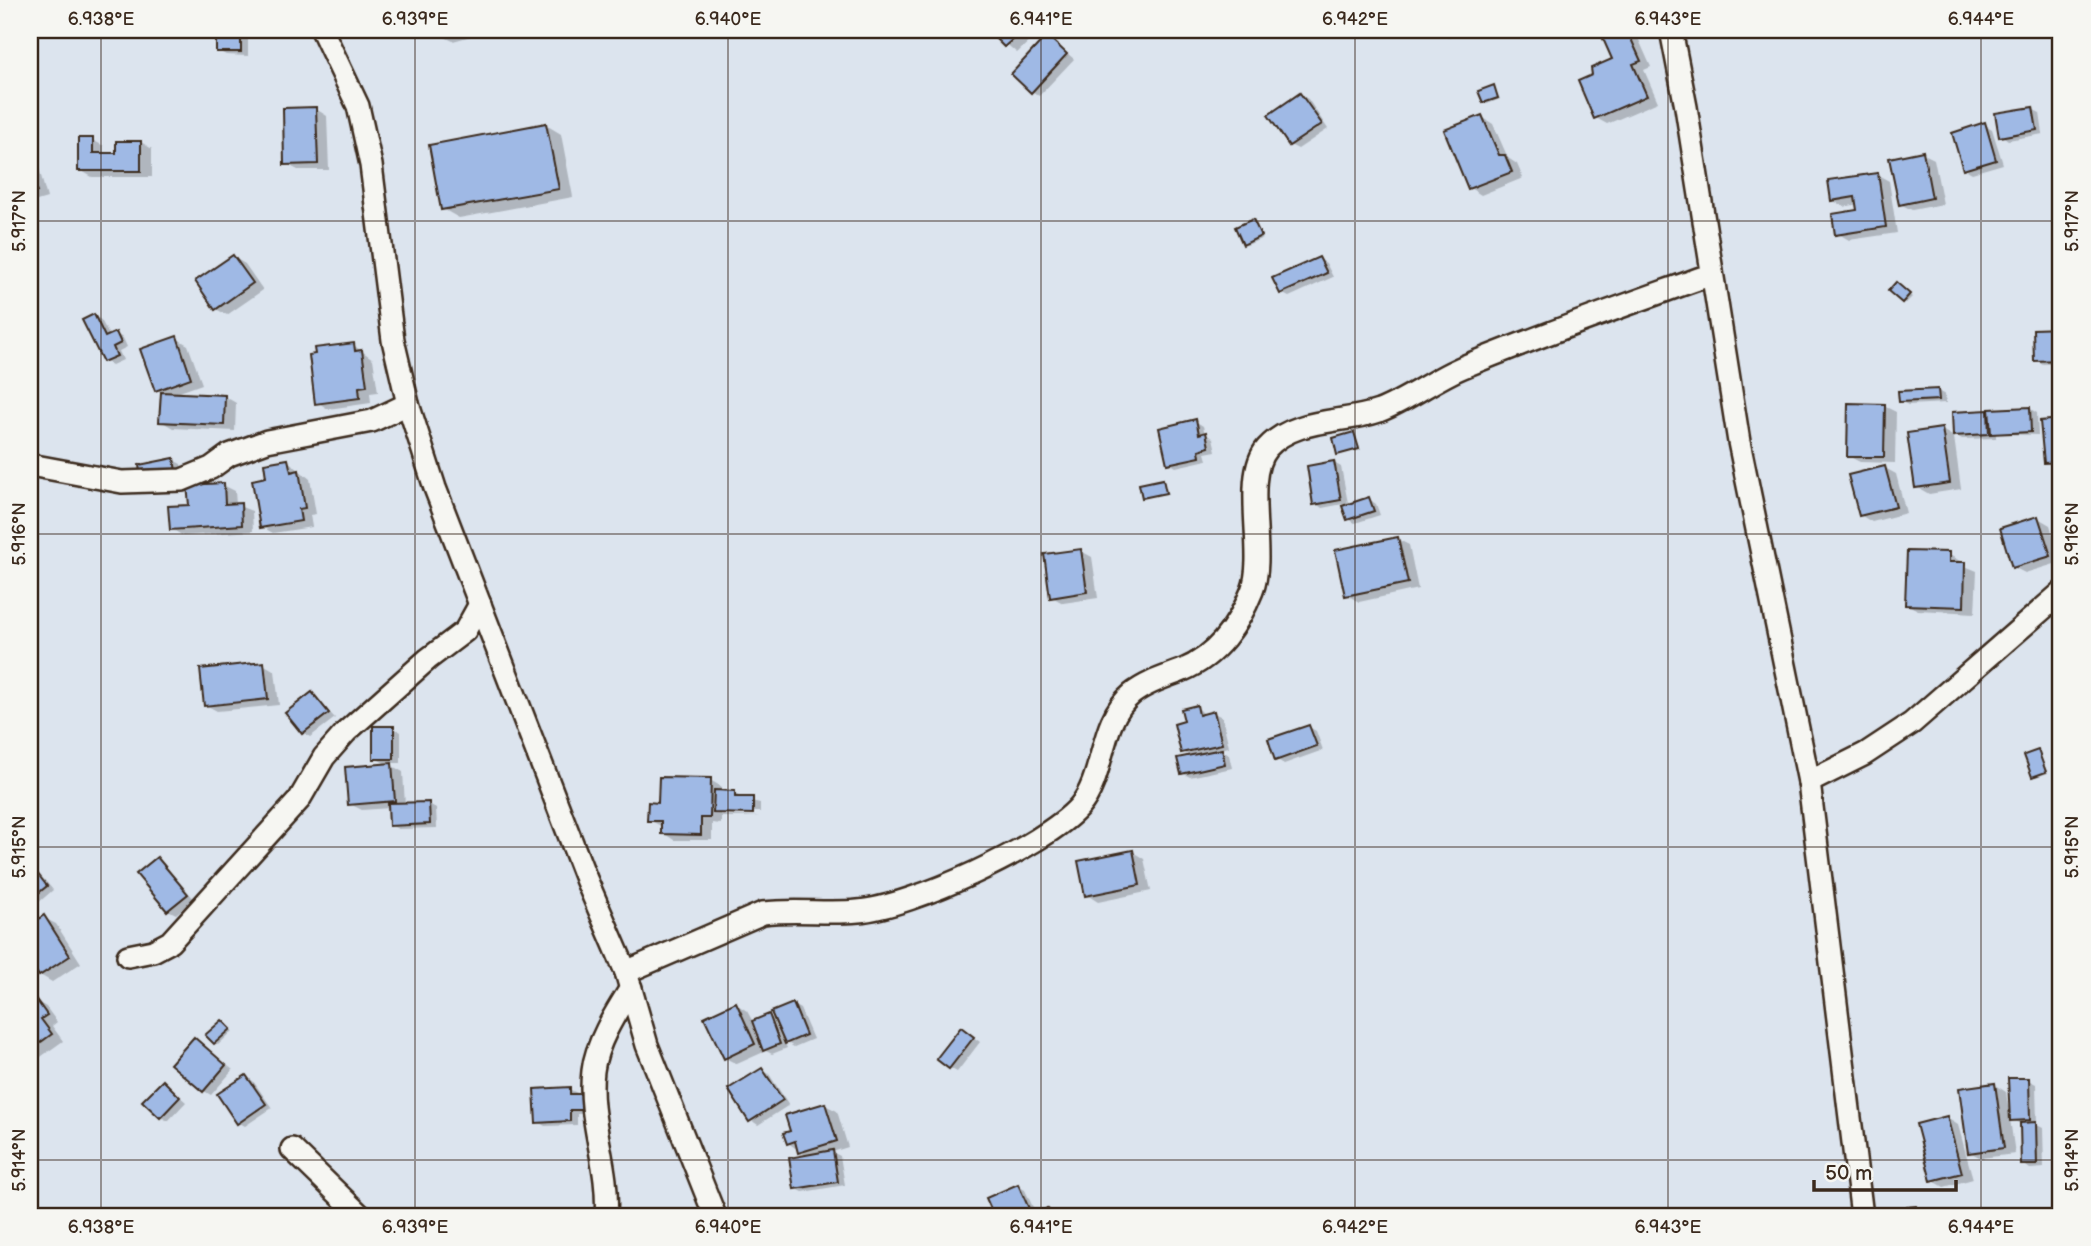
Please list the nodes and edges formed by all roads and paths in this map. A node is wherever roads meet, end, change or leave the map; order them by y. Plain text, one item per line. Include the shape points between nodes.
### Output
1 (321, 30) edge
2 (1671, 30) edge
3 (1712, 274) junction
4 (408, 404) junction
5 (30, 465) edge
6 (2061, 593) edge
7 (480, 604) junction
8 (465, 631) junction
9 (492, 632) junction
10 (1809, 782) junction
11 (128, 956) dead end
12 (629, 980) junction
13 (292, 1149) dead end
14 (361, 1216) edge
15 (606, 1216) edge
16 (715, 1216) edge
17 (1862, 1216) edge

1 - 4 street via 358,106 393,340
2 - 3 street
3 - 10 street via 1739,442
3 - 12 street via 1459,368 1380,411 1282,435 1264,451 1258,475 1254,508 1257,572 1244,608 1217,649 1202,661 1131,695 1115,717 1090,791 1078,809 1049,831 979,871 909,901 860,911 763,913
4 - 5 street via 372,421 267,441 182,480 122,482
4 - 7 street
6 - 10 street via 1912,723 1865,754
7 - 8 street
7 - 9 street
8 - 9 street
8 - 11 street via 346,732 324,757 299,800 170,942
9 - 12 street
10 - 17 street
12 - 15 street via 593,1068 596,1121 608,1186
12 - 16 street via 670,1107
13 - 14 street

